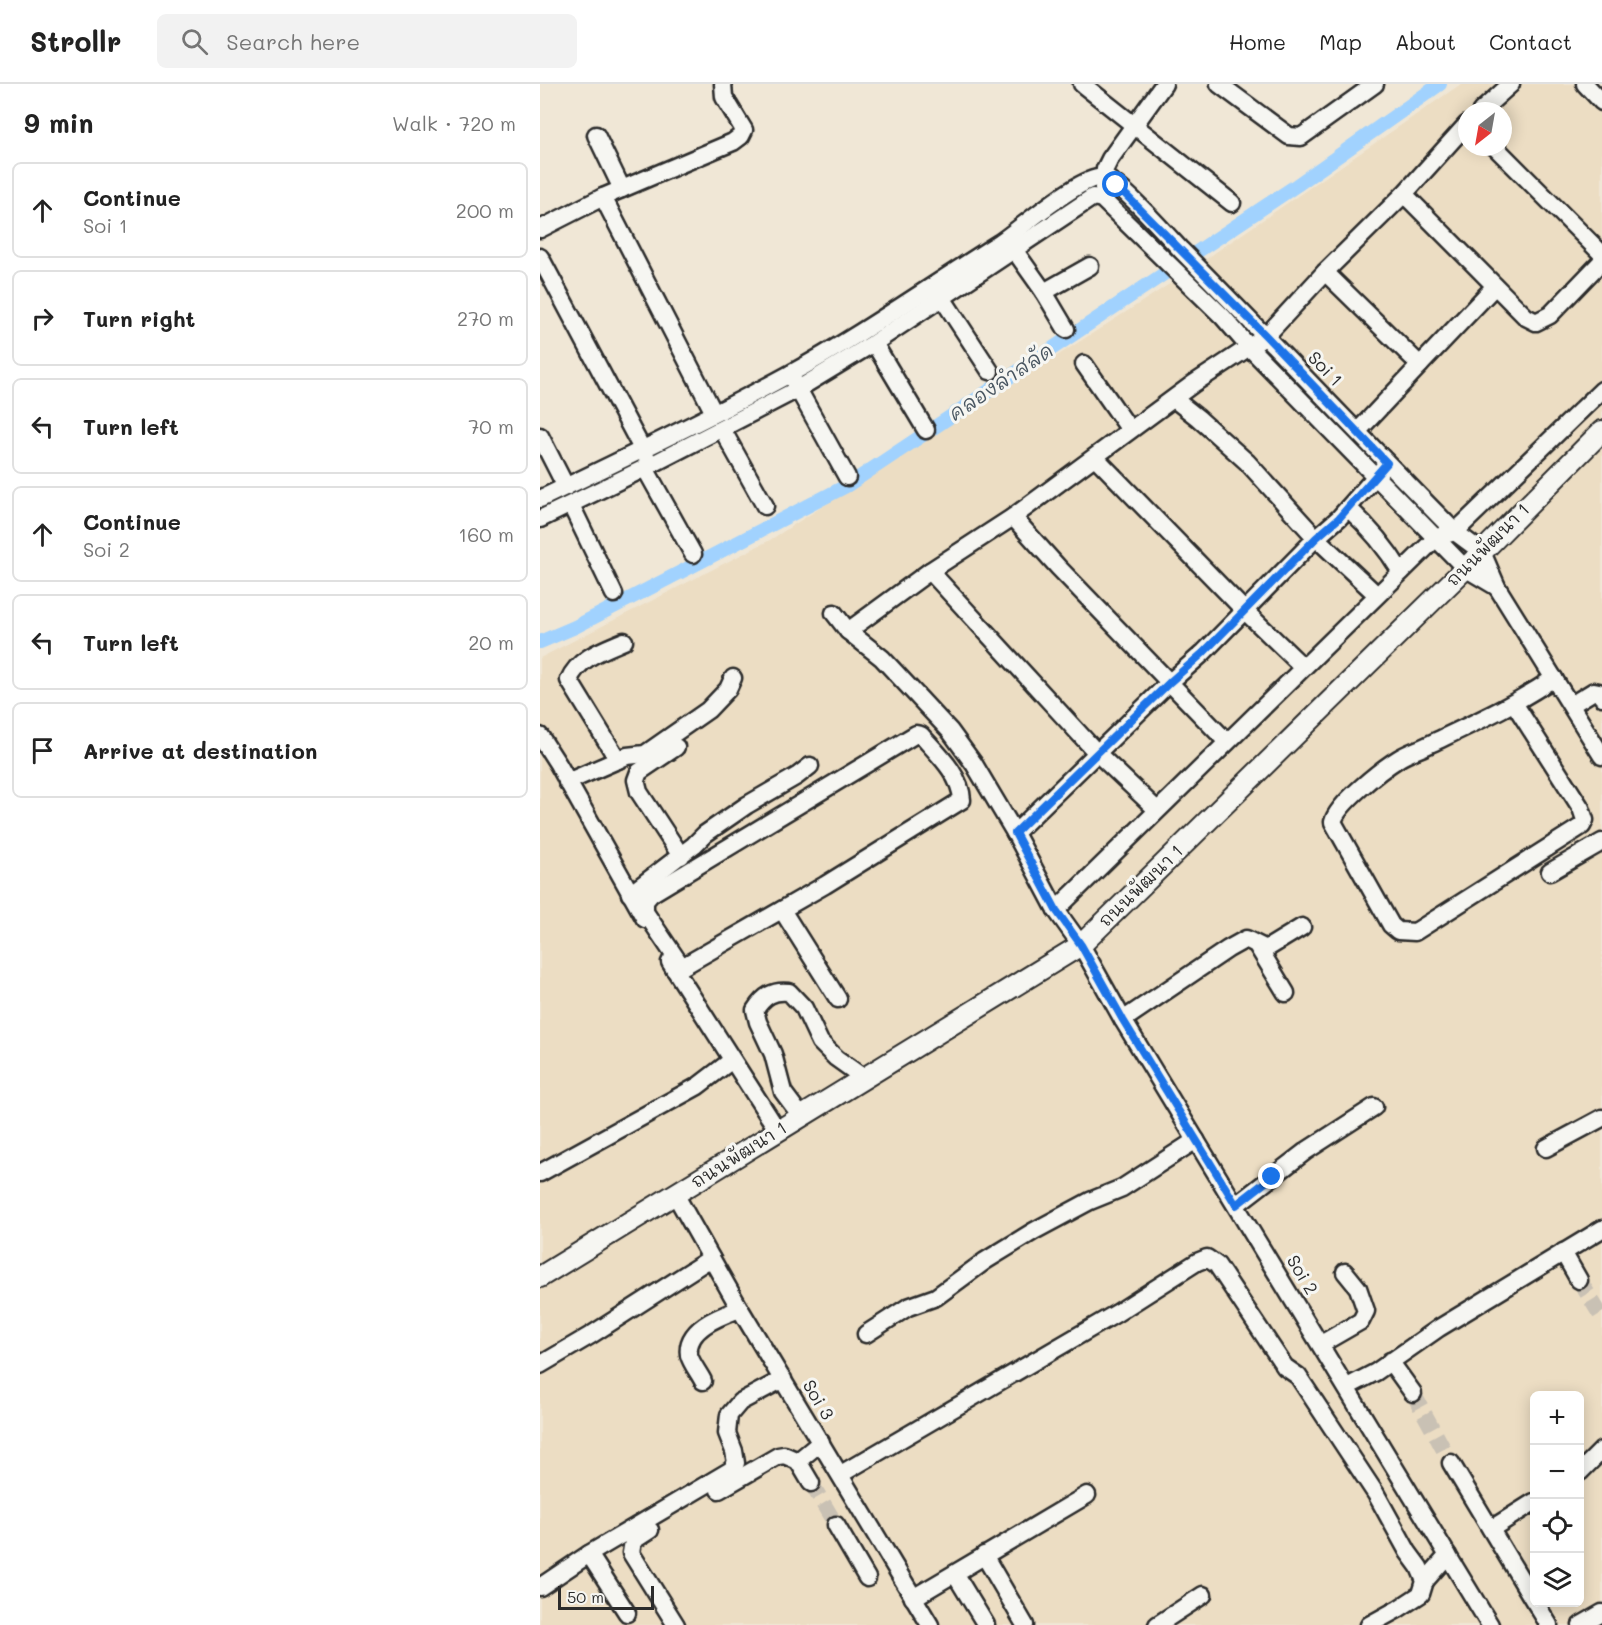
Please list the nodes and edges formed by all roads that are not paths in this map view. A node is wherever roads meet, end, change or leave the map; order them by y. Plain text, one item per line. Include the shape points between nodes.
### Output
1 (723, 84) edge
2 (1082, 84) edge
3 (1164, 84) edge
4 (1219, 84) edge
5 (1511, 84) edge
6 (1585, 84) edge
7 (1365, 86) edge
8 (1491, 102) edge
9 (1602, 102) edge
10 (1133, 124) junction
11 (1458, 134) edge
12 (596, 135) dead end
13 (1504, 156) edge
14 (1110, 181) junction
15 (622, 189) junction
16 (1404, 194) junction
17 (603, 197) junction
18 (1102, 199) junction
19 (1232, 203) dead end
20 (540, 229) edge
21 (1015, 252) junction
22 (1602, 254) edge
23 (540, 257) edge
24 (1602, 261) edge
25 (1090, 266) dead end
26 (540, 269) edge
27 (1325, 272) junction
28 (1495, 286) junction
29 (938, 291) junction
30 (1044, 292) junction
31 (1066, 329) dead end
32 (1266, 336) junction
33 (874, 343) junction
34 (1249, 347) junction
35 (1084, 364) dead end
36 (1420, 365) junction
37 (990, 371) dead end
38 (794, 381) junction
39 (1602, 390) edge
40 (1174, 399) junction
41 (714, 413) junction
42 (722, 429) junction
43 (926, 430) dead end
44 (1130, 430) junction
45 (1358, 431) junction
46 (1602, 431) edge
47 (540, 436) edge
48 (540, 450) edge
49 (1095, 457) junction
50 (643, 462) junction
51 (1382, 470) junction
52 (847, 477) dead end
53 (563, 488) junction
54 (540, 499) edge
55 (571, 505) junction
56 (765, 506) dead end
57 (1348, 508) junction
58 (1013, 517) junction
59 (540, 519) edge
60 (1455, 532) junction
61 (1437, 537) junction
62 (1316, 538) junction
63 (1482, 552) junction
64 (693, 554) dead end
65 (1465, 568) junction
66 (930, 571) junction
67 (1401, 572) junction
68 (1497, 587) junction
69 (614, 594) dead end
70 (1377, 595) junction
71 (1244, 610) junction
72 (834, 613) dead end
73 (848, 631) junction
74 (624, 641) dead end
75 (1303, 667) junction
76 (733, 678) dead end
77 (1554, 678) junction
78 (1170, 682) junction
79 (1602, 697) edge
80 (1514, 703) junction
81 (1571, 705) junction
82 (540, 736) edge
83 (1227, 742) junction
84 (676, 747) dead end
85 (1098, 753) junction
86 (1602, 756) edge
87 (618, 760) junction
88 (810, 766) dead end
89 (567, 782) junction
90 (1158, 810) junction
91 (1015, 833) junction
92 (1602, 842) edge
93 (681, 856) junction
94 (1550, 872) dead end
95 (630, 894) junction
96 (782, 910) junction
97 (1056, 910) junction
98 (1302, 927) dead end
99 (1081, 945) junction
100 (1258, 947) junction
101 (678, 968) junction
102 (1286, 993) dead end
103 (838, 999) dead end
104 (1123, 1020) junction
105 (732, 1060) junction
106 (864, 1078) junction
107 (1374, 1107) dead end
108 (801, 1116) junction
109 (1602, 1118) edge
110 (778, 1131) junction
111 (1197, 1140) junction
112 (1546, 1148) dead end
113 (540, 1173) edge
114 (675, 1194) junction
115 (1236, 1205) junction
116 (1602, 1229) edge
117 (1563, 1252) junction
118 (711, 1258) junction
119 (1345, 1272) dead end
120 (540, 1277) edge
121 (1579, 1280) tunnel mouth
122 (740, 1309) junction
123 (866, 1334) dead end
124 (1321, 1344) junction
125 (1390, 1361) junction
126 (540, 1365) edge
127 (783, 1379) junction
128 (703, 1380) dead end
129 (1347, 1387) junction
130 (1413, 1393) tunnel mouth
131 (821, 1442) junction
132 (1602, 1450) edge
133 (798, 1461) junction
134 (1451, 1463) tunnel mouth
135 (1584, 1468) edge
136 (841, 1474) junction
137 (811, 1483) tunnel mouth
138 (1087, 1495) dead end
139 (1530, 1505) edge
140 (836, 1525) tunnel mouth
141 (1491, 1529) junction
142 (589, 1554) junction
143 (984, 1555) junction
144 (1448, 1555) junction
145 (955, 1574) junction
146 (867, 1578) dead end
147 (1425, 1581) junction
148 (540, 1587) edge
149 (1530, 1594) edge
150 (1203, 1595) dead end
151 (913, 1598) junction
152 (1538, 1607) edge
153 (627, 1612) dead end
154 (1602, 1613) edge
155 (676, 1625) edge
156 (930, 1625) edge
157 (986, 1625) edge
158 (1025, 1625) edge
159 (1157, 1625) edge
160 (1369, 1625) edge
161 (1490, 1625) edge
162 (1549, 1625) edge
163 (1581, 1625) edge

1 - 15 street via 724,97 744,130 741,136
2 - 10 street
3 - 10 street
4 - 7 street via 1295,138
5 - 8 street
6 - 9 street
10 - 14 street via 1105,169
10 - 19 street
11 - 16 street
12 - 15 street
13 - 22 street
14 - 18 street
14 - 29 street via 1093,177 1076,186
14 - 32 street, Soi 1
15 - 17 street
16 - 27 street
16 - 28 street
17 - 20 street
17 - 41 street
18 - 21 street via 1094,197
18 - 34 street
21 - 29 street
21 - 30 street
23 - 50 street
24 - 28 street via 1550,315 1536,322
25 - 30 street
26 - 50 street
27 - 32 street
27 - 36 street
28 - 36 street
29 - 33 street
29 - 37 street
29 - 38 street
30 - 31 street
32 - 34 street
32 - 45 street, Soi 1
33 - 38 street
33 - 43 street
34 - 40 street
34 - 51 street
35 - 44 street
36 - 45 street
38 - 41 street
38 - 42 street
38 - 52 street
39 - 60 street
40 - 44 street
40 - 62 street via 1247,462
41 - 50 street
42 - 50 street
42 - 56 street
44 - 49 street
45 - 51 street, Soi 1
46 - 63 main road, ถนนพัฒนา 1
47 - 53 street
48 - 53 street
49 - 58 street
49 - 71 street
50 - 53 street
50 - 55 street
50 - 64 street
51 - 57 street
51 - 60 street, Soi 1
51 - 61 street
53 - 54 street
55 - 59 street
55 - 69 street
57 - 62 street
57 - 67 street via 1388,550
58 - 66 street
58 - 78 street
60 - 61 street
60 - 63 street, Soi 1
61 - 65 street
61 - 67 street
62 - 70 street
62 - 71 street
63 - 65 main road, ถนนพัฒนา 1
63 - 68 street
65 - 68 street
65 - 99 main road, ถนนพัฒนา 1
66 - 73 street
66 - 85 street
67 - 70 street
68 - 77 street
70 - 75 street
71 - 75 street
71 - 78 street
72 - 73 street, Soi 2
73 - 91 street, Soi 2 via 882,658 950,731
74 - 87 street via 591,656 573,669 569,680
75 - 83 street
76 - 87 street via 708,710 645,754
77 - 80 street
77 - 81 street
78 - 83 street
78 - 85 street
79 - 81 street via 1594,691
80 - 80 street via 1399,759 1363,786 1335,815 1333,822 1398,931 1415,932 1582,826 1585,820 1581,807
81 - 86 street
82 - 89 street
83 - 90 street
84 - 93 street via 639,772 636,780 639,792
85 - 90 street
85 - 91 street
87 - 89 street
88 - 93 street via 705,834
89 - 95 street
90 - 97 street
91 - 97 street, Soi 2
92 - 94 street
93 - 95 street
95 - 101 street
96 - 101 street
96 - 101 street via 962,800 954,776 921,735 916,734 651,894 645,902 645,912
96 - 103 street
97 - 99 street, Soi 2
98 - 100 street via 1266,949
99 - 104 street, Soi 2
99 - 106 main road, ถนนพัฒนา 1
100 - 102 street
100 - 104 street via 1246,939
101 - 105 street
104 - 111 street, Soi 2
105 - 110 street
105 - 113 street via 698,1086
106 - 108 main road, ถนนพัฒนา 1
106 - 108 street via 820,1042 804,1008 789,992 777,991 763,998 755,1010 758,1022 774,1054 783,1092
107 - 115 street via 1306,1151
108 - 110 main road, ถนนพัฒนา 1
109 - 112 street
110 - 114 main road, ถนนพัฒนา 1
111 - 115 street, Soi 2
111 - 123 street via 1122,1188 1034,1231 984,1261 936,1297 908,1307
114 - 118 street, Soi 3
114 - 120 main road, ถนนพัฒนา 1
115 - 124 street, Soi 2
116 - 117 street
117 - 121 street
117 - 125 street
118 - 122 street, Soi 3
118 - 126 street
119 - 124 street via 1358,1288 1366,1311 1361,1321
122 - 127 street, Soi 3
122 - 128 street via 710,1320 696,1334 689,1355
124 - 129 street, Soi 2
125 - 129 street
125 - 130 street
127 - 131 street, Soi 3
127 - 142 street via 740,1402 729,1415 727,1433 736,1463 731,1470
129 - 144 street, Soi 2
131 - 133 street
131 - 136 street, Soi 3
132 - 135 street
133 - 137 street
133 - 155 street via 784,1455 772,1459 633,1541 631,1552
134 - 141 street
136 - 147 street via 1207,1258 1217,1265 1285,1367 1298,1376 1376,1494
136 - 151 street, Soi 3
138 - 143 street
139 - 141 street
140 - 146 street
141 - 149 street
142 - 148 street
142 - 153 street
143 - 145 street
143 - 158 street
144 - 147 street
144 - 161 street, Soi 2
145 - 151 street
145 - 157 street
147 - 160 street via 1421,1594
150 - 159 street
151 - 156 street, Soi 3
152 - 162 street
154 - 163 street

